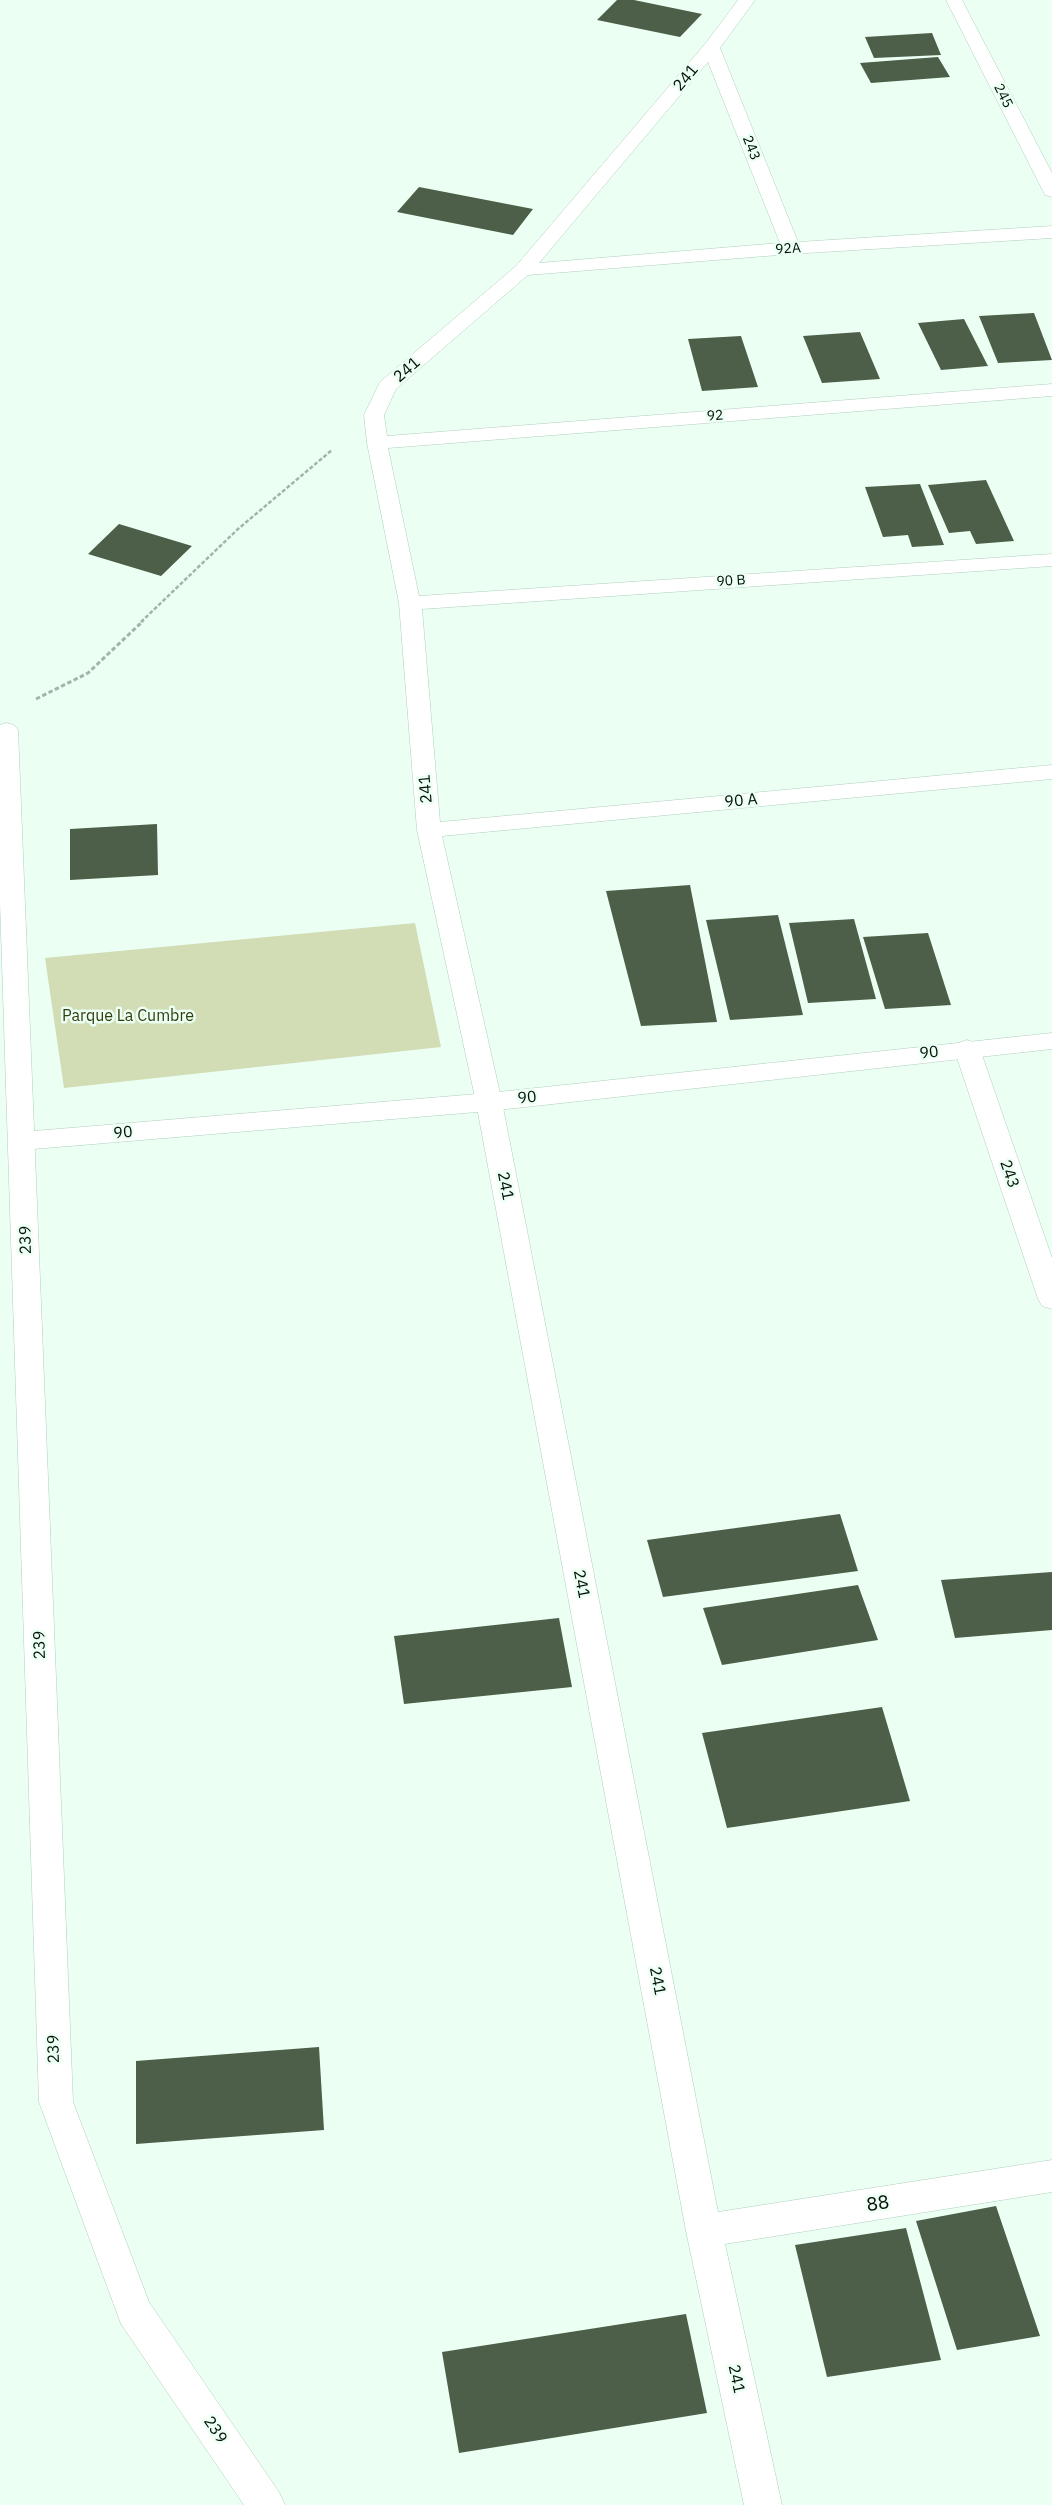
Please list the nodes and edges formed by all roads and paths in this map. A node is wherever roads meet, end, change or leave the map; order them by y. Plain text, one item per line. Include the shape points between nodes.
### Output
1 (742, 0) edge
2 (954, 0) edge
3 (711, 48) junction
4 (1052, 191) edge
5 (1052, 232) edge
6 (791, 248) junction
7 (524, 270) junction
8 (1052, 390) edge
9 (374, 415) junction
10 (377, 442) junction
11 (1052, 560) edge
12 (410, 602) junction
13 (6, 730) joint
14 (1052, 772) edge
15 (429, 830) junction
16 (1052, 1041) edge
17 (967, 1049) junction
18 (489, 1102) junction
19 (11, 1142) edge
20 (1052, 1299) edge
21 (1052, 2176) edge
22 (704, 2231) junction
23 (266, 2505) edge
24 (763, 2505) edge

1 - 3 street, 241
2 - 4 street, 245
3 - 6 street, 243
3 - 7 street, 241
5 - 6 street, 92A
6 - 7 street, 92A
7 - 9 street, 241 via 388,386
8 - 10 street, 92
9 - 10 street, 241
9 - 13 path via 238,528 88,673 16,709
10 - 12 street, 241
11 - 12 street, 90 B
12 - 15 street, 241
13 - 19 street, 239
14 - 15 street, 90 A
15 - 18 street, 241
16 - 17 street, 90
17 - 18 street, 90
17 - 20 street, 243
18 - 19 street, 90
18 - 22 street, 241
19 - 23 street, 239 via 56,2102 134,2312
21 - 22 street, 88
22 - 24 street, 241

